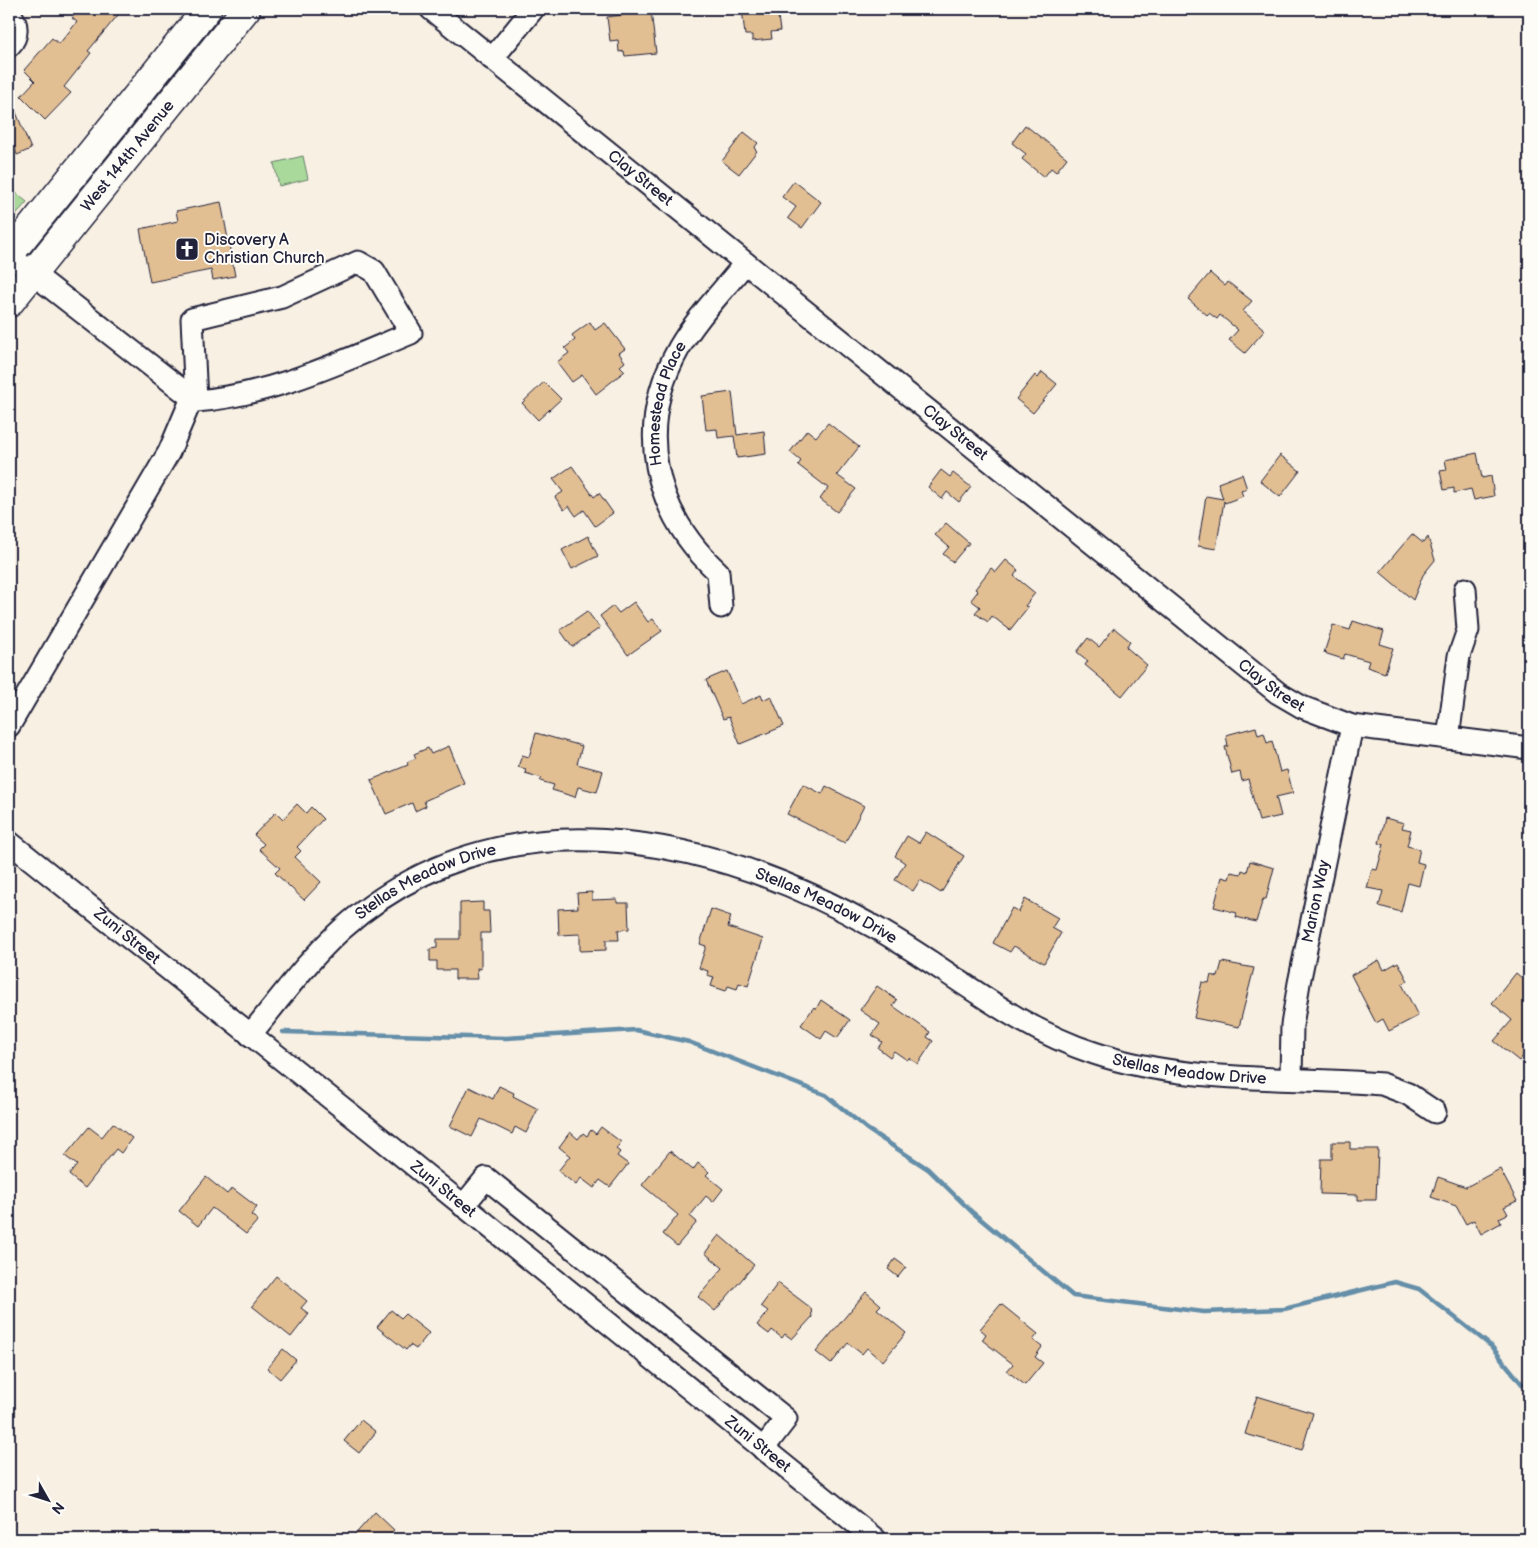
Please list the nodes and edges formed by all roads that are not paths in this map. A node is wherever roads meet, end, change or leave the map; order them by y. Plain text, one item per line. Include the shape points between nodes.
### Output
1 (207, 9) edge
2 (246, 9) edge
3 (430, 9) edge
4 (533, 9) edge
5 (14, 13) edge
6 (9, 46) edge
7 (492, 59) junction
8 (9, 255) edge
9 (745, 263) junction
10 (32, 274) junction
11 (9, 303) edge
12 (194, 400) junction
13 (1465, 589) dead end
14 (721, 607) dead end
15 (9, 726) edge
16 (1352, 726) junction
17 (1448, 738) junction
18 (1529, 748) edge
19 (9, 842) edge
20 (250, 1036) junction
21 (1291, 1079) junction
22 (1436, 1112) dead end
23 (463, 1206) junction
24 (763, 1449) junction
25 (875, 1539) edge

1 - 8 main road, West 144th Avenue
2 - 10 main road, West 144th Avenue
3 - 7 street, Clay Street
4 - 7 street
5 - 6 street via 16,31
7 - 9 street, Clay Street
8 - 10 street
9 - 14 street, Homestead Place via 680,346 663,384 655,425 654,445 661,486 682,530 718,572
9 - 16 street, Clay Street via 1278,693 1302,707
10 - 11 main road, West 144th Avenue
10 - 12 street
12 - 12 street via 227,399 310,376 411,333 374,271 358,262 282,297 192,319
12 - 15 street via 169,452
13 - 17 street via 1468,630 1459,656
16 - 17 street, Clay Street
16 - 21 street, Marion Way via 1299,983 1292,1025
17 - 18 street, Clay Street
19 - 20 street, Zuni Street
20 - 21 street, Stellas Meadow Drive via 305,968 341,930 396,889 435,868 486,850 589,839 635,843 710,859 804,891 878,929 989,1002 1051,1036 1095,1054 1156,1069
20 - 23 street, Zuni Street
21 - 22 street, Stellas Meadow Drive via 1382,1084 1408,1094
23 - 24 street, Zuni Street
23 - 24 street via 486,1178 786,1419
24 - 25 street, Zuni Street

